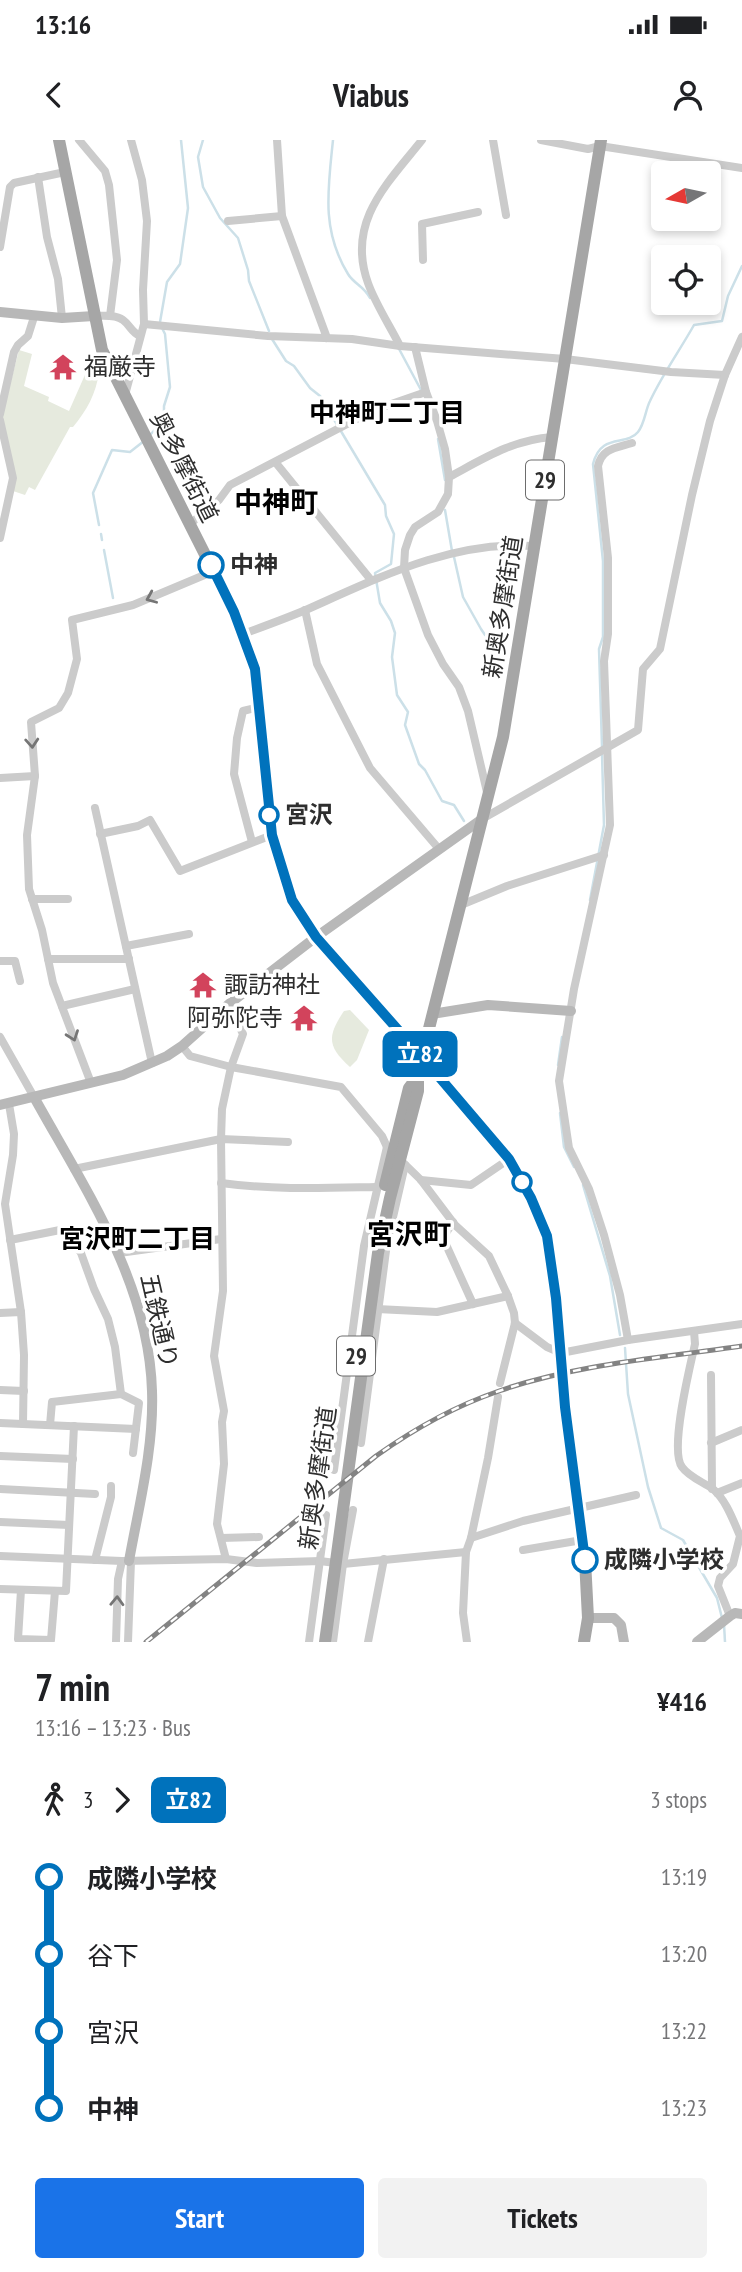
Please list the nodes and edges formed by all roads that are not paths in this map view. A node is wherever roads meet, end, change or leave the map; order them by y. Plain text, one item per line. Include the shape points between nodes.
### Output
1 (59, 140) edge
2 (79, 140) edge
3 (131, 140) edge
4 (277, 140) edge
5 (422, 140) edge
6 (493, 140) edge
7 (541, 140) edge
8 (600, 143) edge
9 (742, 168) edge
10 (65, 172) junction
11 (38, 177) junction
12 (478, 212) dead end
13 (506, 215) dead end
14 (282, 216) junction
15 (228, 221) dead end
16 (0, 247) edge
17 (423, 260) dead end
18 (0, 313) edge
19 (93, 316) junction
20 (110, 316) junction
21 (34, 317) junction
22 (62, 318) junction
23 (144, 324) junction
24 (140, 336) junction
25 (742, 337) edge
26 (327, 338) junction
27 (398, 345) junction
28 (415, 347) junction
29 (565, 359) junction
30 (725, 375) junction
31 (424, 393) junction
32 (125, 397) junction
33 (0, 414) edge
34 (0, 420) edge
35 (552, 437) junction
36 (632, 443) dead end
37 (276, 463) junction
38 (449, 477) junction
39 (4, 503) edge
40 (190, 524) junction
41 (0, 538) edge
42 (534, 546) junction
43 (404, 568) junction
44 (214, 571) junction
45 (374, 579) junction
46 (305, 610) junction
47 (243, 634) junction
48 (259, 707) junction
49 (603, 750) junction
50 (34, 776) junction
51 (0, 778) edge
52 (488, 797) junction
53 (94, 808) dead end
54 (482, 819) junction
55 (100, 834) junction
56 (272, 835) junction
57 (252, 842) junction
58 (439, 849) junction
59 (600, 856) junction
60 (32, 899) junction
61 (68, 899) dead end
62 (461, 905) junction
63 (189, 934) dead end
64 (316, 937) junction
65 (126, 946) junction
66 (48, 959) junction
67 (129, 959) junction
68 (0, 961) edge
69 (20, 981) dead end
70 (135, 989) junction
71 (229, 1004) junction
72 (62, 1006) junction
73 (568, 1011) junction
74 (432, 1014) junction
75 (0, 1037) edge
76 (182, 1046) junction
77 (422, 1056) junction
78 (152, 1063) junction
79 (231, 1067) junction
80 (418, 1075) junction
81 (91, 1083) junction
82 (34, 1097) junction
83 (4, 1105) edge
84 (221, 1139) junction
85 (288, 1143) dead end
86 (389, 1148) junction
87 (509, 1159) junction
88 (404, 1164) junction
89 (74, 1169) junction
90 (421, 1180) junction
91 (221, 1183) junction
92 (376, 1186) junction
93 (3, 1204) edge
94 (453, 1222) junction
95 (221, 1239) junction
96 (10, 1240) junction
97 (119, 1253) junction
98 (508, 1296) junction
99 (473, 1304) junction
100 (377, 1309) junction
101 (21, 1312) junction
102 (0, 1313) edge
103 (515, 1323) junction
104 (742, 1324) edge
105 (694, 1331) junction
106 (628, 1340) junction
107 (561, 1353) junction
108 (350, 1360) junction
109 (369, 1362) junction
110 (711, 1375) dead end
111 (500, 1384) dead end
112 (0, 1390) edge
113 (24, 1391) junction
114 (121, 1394) junction
115 (498, 1397) dead end
116 (0, 1423) edge
117 (23, 1424) junction
118 (50, 1425) junction
119 (74, 1426) junction
120 (136, 1429) junction
121 (742, 1430) edge
122 (361, 1443) dead end
123 (712, 1443) junction
124 (133, 1453) dead end
125 (0, 1456) edge
126 (72, 1459) junction
127 (334, 1470) dead end
128 (742, 1483) edge
129 (111, 1486) dead end
130 (0, 1489) edge
131 (714, 1491) junction
132 (71, 1492) junction
133 (95, 1494) dead end
134 (636, 1495) dead end
135 (578, 1508) junction
136 (353, 1510) dead end
137 (326, 1515) dead end
138 (0, 1522) edge
139 (69, 1525) junction
140 (741, 1536) edge
141 (259, 1537) dead end
142 (221, 1538) junction
143 (471, 1538) junction
144 (582, 1540) junction
145 (523, 1550) dead end
146 (466, 1552) junction
147 (0, 1556) edge
148 (68, 1559) junction
149 (226, 1559) junction
150 (384, 1559) junction
151 (95, 1560) junction
152 (127, 1561) junction
153 (322, 1562) junction
154 (341, 1564) junction
155 (0, 1589) edge
156 (21, 1590) junction
157 (55, 1591) junction
158 (742, 1614) edge
159 (588, 1618) junction
160 (725, 1620) junction
161 (116, 1642) edge
162 (128, 1642) edge
163 (309, 1642) edge
164 (317, 1642) edge
165 (325, 1642) edge
166 (333, 1642) edge
167 (368, 1642) edge
168 (467, 1642) edge
169 (584, 1642) edge
170 (624, 1642) edge
171 (697, 1642) edge

1 - 10 main road, 奥多摩街道
2 - 20 street via 105,171 109,185 117,260
3 - 23 street via 147,221
4 - 14 street
5 - 27 street via 375,200 361,240 368,284
6 - 13 street
7 - 8 street via 591,149
8 - 9 street
8 - 29 main road, 新奥多摩街道 / 29
10 - 11 street
10 - 19 main road, 奥多摩街道
11 - 16 street via 10,187
11 - 22 street
12 - 17 street via 422,224
14 - 15 street
14 - 26 street
18 - 21 main road
19 - 20 street
19 - 22 main road
19 - 32 main road, 奥多摩街道 via 102,350
20 - 24 street via 123,320
21 - 22 main road
21 - 33 street via 28,336 15,352
23 - 24 street
23 - 26 street
24 - 32 street
25 - 30 street
26 - 27 street
27 - 28 street
28 - 29 street
28 - 31 street
29 - 30 street
29 - 35 main road, 新奥多摩街道 / 29
30 - 49 street via 692,495 660,649 643,669 638,730
31 - 37 street via 374,410
31 - 38 street via 438,421
32 - 40 main road, 奥多摩街道
34 - 39 street via 13,478
35 - 38 street via 509,445
35 - 42 main road, 新奥多摩街道 / 29
36 - 49 street via 607,451 598,466 608,558
37 - 40 street via 230,485
37 - 45 street
38 - 43 street via 448,494 438,512 410,535
39 - 41 street
40 - 44 main road, 奥多摩街道
42 - 43 street via 498,545
42 - 52 main road, 新奥多摩街道 / 29 via 503,737
43 - 45 street
43 - 52 street via 428,635 468,711
44 - 47 main road, 奥多摩街道
44 -> 50 street via 133,605 72,620 78,659 68,693 59,708 31,722
45 - 46 street
46 - 47 street
46 - 58 street via 317,664 370,768
47 - 48 main road, 奥多摩街道 via 255,669
48 - 56 main road, 奥多摩街道
48 - 57 street via 243,711 234,774
49 - 54 street
49 - 59 street via 610,825
50 - 51 street
50 - 60 street via 27,851
52 - 54 main road, 新奥多摩街道 / 29
53 - 55 street
54 - 58 main road
54 - 62 main road, 新奥多摩街道 / 29
55 - 57 street via 150,820 180,871
55 - 65 street
56 - 57 street
56 - 64 main road, 奥多摩街道 via 292,900
58 - 64 main road
59 - 62 street
59 - 73 street
60 - 61 street
60 - 66 street
62 - 74 main road, 新奥多摩街道 / 29
63 - 65 street
64 - 71 main road
64 - 77 main road, 奥多摩街道
65 - 67 street
66 - 67 street
66 - 72 street
67 - 70 street
68 - 69 street via 15,961
70 - 72 street
70 - 78 street
71 - 76 main road
71 - 79 street via 243,1034
72 -> 81 street
73 - 74 main road via 488,1005
73 - 106 street via 559,1081 569,1148 604,1235
74 - 77 main road, 新奥多摩街道 / 29
75 - 82 street, 五鉄通り
76 - 78 main road
76 - 79 street via 190,1056
77 - 80 main road, 新奥多摩街道 / 29
77 - 87 main road, 奥多摩街道
78 - 81 main road
79 - 84 street
79 - 86 street via 341,1087
80 - 164 main road, 新奥多摩街道 / 29 via 409,1088 374,1230
80 - 165 main road, 新奥多摩街道 / 29 via 378,1254
81 - 82 main road
82 - 83 main road
82 - 89 main road, 五鉄通り
83 - 93 street via 14,1134
84 - 85 street
84 - 89 street
84 - 91 street
86 - 88 street
86 - 92 street
87 - 90 street via 471,1185
87 - 107 main road, 奥多摩街道 via 547,1236
88 - 90 street
88 - 100 street
89 - 97 main road, 五鉄通り
90 - 94 street
91 - 92 street via 298,1190
91 - 95 street
92 - 108 street
93 - 96 street
94 - 98 street via 489,1256
94 - 99 street via 443,1238
95 - 97 street
95 - 142 street via 223,1291 214,1356 224,1411 217,1524
96 - 101 street
96 - 114 street via 65,1229 81,1253 108,1319
97 - 152 main road, 五鉄通り via 141,1316 152,1389 146,1466
98 - 99 street
98 - 103 street
99 - 100 street via 437,1312
100 - 109 street
101 - 102 street
101 - 113 street
103 - 107 street
103 - 111 street
104 - 105 street
105 - 106 street
105 - 131 street via 678,1458 682,1467
106 - 107 street
107 - 135 main road, 奥多摩街道
108 - 109 street
108 - 127 street
109 - 122 street
110 - 123 street
112 - 113 street
113 - 117 street
114 - 118 street via 52,1402
114 - 120 street via 139,1402
115 - 143 street
116 - 117 street
117 - 118 street
118 - 119 street
119 - 120 street
119 - 126 street
120 - 124 street
121 - 123 street
123 - 131 street
125 - 126 street
126 - 132 street
128 - 131 street
129 - 151 street
130 - 132 street
131 - 140 street
132 - 133 street
132 - 139 street
134 - 135 street
135 - 143 street
135 - 144 main road, 奥多摩街道
136 - 154 street
137 - 153 street
138 - 139 street
139 - 148 street
140 - 160 street via 733,1564 718,1586
141 - 142 street
142 - 149 street
143 - 146 street
144 - 145 street
144 - 159 main road, 奥多摩街道
146 - 150 street
146 - 168 street via 463,1613
147 - 148 street
148 - 151 street
148 - 157 street via 66,1591
149 - 152 street
149 - 153 street
150 - 154 street
150 - 167 street
151 - 152 street
161 -> 152 street via 118,1579
152 - 162 street
153 - 154 street
153 - 163 street
154 - 166 street
155 - 156 street
156 - 157 street
156 - 157 street via 18,1639 51,1640
158 - 160 main road
159 - 169 main road, 奥多摩街道
159 - 170 main road via 614,1618 621,1625
160 - 171 main road

